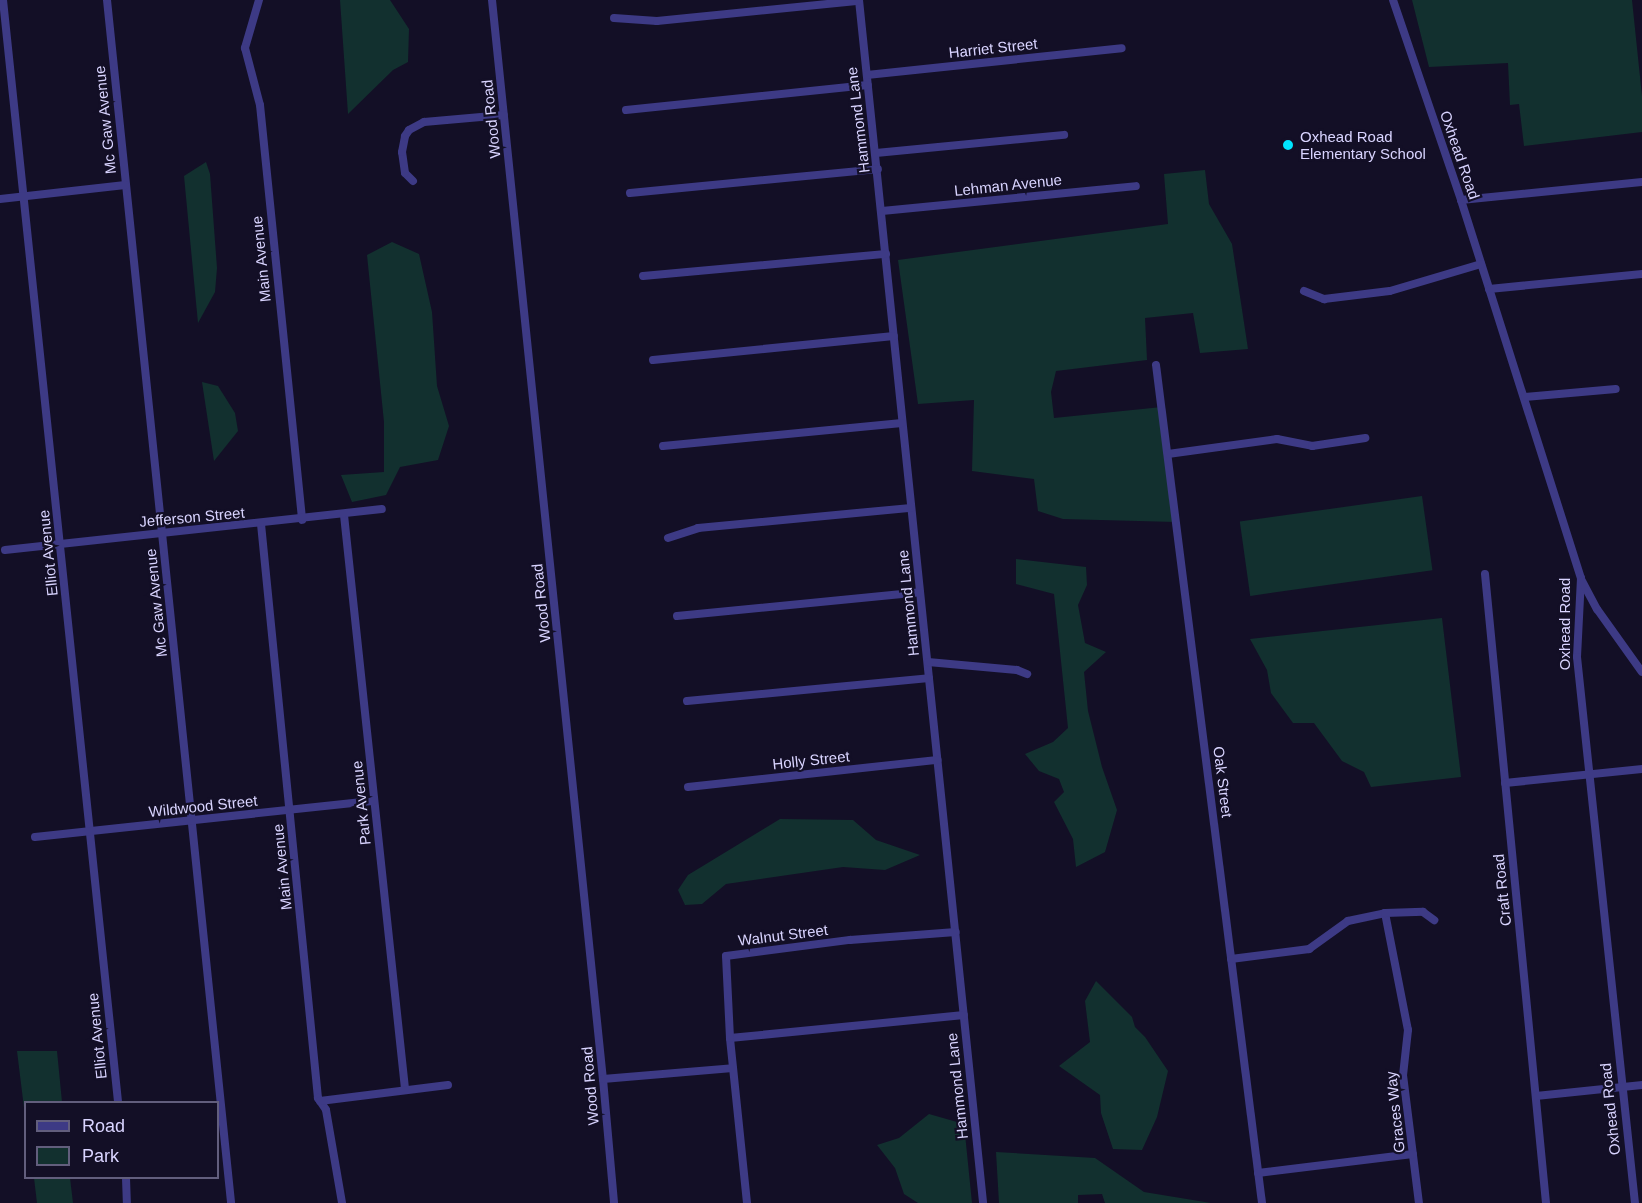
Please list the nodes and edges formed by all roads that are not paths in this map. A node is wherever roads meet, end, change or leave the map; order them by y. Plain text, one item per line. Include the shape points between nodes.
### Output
1 (3, 0) edge
2 (106, 0) edge
3 (259, 0) edge
4 (492, 0) edge
5 (859, 0) edge
6 (1393, 0) edge
7 (614, 18) dead end
8 (1122, 48) dead end
9 (867, 75) junction
10 (868, 85) junction
11 (627, 110) dead end
12 (504, 115) junction
13 (1064, 135) dead end
14 (876, 153) junction
15 (878, 170) junction
16 (413, 181) dead end
17 (1642, 182) edge
18 (125, 185) junction
19 (1136, 186) dead end
20 (630, 193) dead end
21 (25, 196) junction
22 (0, 199) edge
23 (1461, 200) junction
24 (882, 211) junction
25 (886, 254) junction
26 (1481, 264) junction
27 (1642, 274) edge
28 (643, 276) dead end
29 (1489, 289) junction
30 (1304, 291) dead end
31 (894, 336) junction
32 (653, 360) dead end
33 (1156, 365) dead end
34 (1616, 389) dead end
35 (1525, 397) junction
36 (902, 423) junction
37 (1365, 438) dead end
38 (663, 446) dead end
39 (1168, 454) junction
40 (911, 508) junction
41 (382, 510) dead end
42 (344, 514) junction
43 (302, 520) junction
44 (261, 524) junction
45 (163, 532) junction
46 (668, 538) dead end
47 (62, 544) junction
48 (5, 550) dead end
49 (1485, 574) dead end
50 (1581, 579) junction
51 (920, 592) junction
52 (677, 616) dead end
53 (928, 662) junction
54 (1642, 672) edge
55 (1027, 674) dead end
56 (929, 678) junction
57 (687, 701) dead end
58 (938, 760) junction
59 (1642, 769) edge
60 (1590, 775) junction
61 (1505, 783) junction
62 (688, 787) dead end
63 (374, 801) junction
64 (291, 810) junction
65 (191, 821) junction
66 (90, 831) junction
67 (35, 837) dead end
68 (1385, 913) junction
69 (1434, 920) dead end
70 (956, 932) junction
71 (1231, 959) junction
72 (964, 1015) junction
73 (730, 1038) junction
74 (733, 1068) junction
75 (603, 1079) junction
76 (448, 1085) dead end
77 (1642, 1085) edge
78 (1621, 1086) junction
79 (405, 1089) junction
80 (1536, 1096) junction
81 (118, 1101) edge
82 (320, 1101) junction
83 (1413, 1154) junction
84 (1258, 1173) junction
85 (126, 1179) edge
86 (127, 1203) edge
87 (231, 1203) edge
88 (342, 1203) edge
89 (614, 1203) edge
90 (747, 1203) edge
91 (982, 1203) edge
92 (1262, 1203) edge
93 (1419, 1203) edge
94 (1546, 1203) edge
95 (1635, 1203) edge

1 - 21 street, Elliot Avenue
2 - 18 street, Mc Gaw Avenue
3 - 43 street, Main Avenue via 245,48 260,105
4 - 12 street, Wood Road
5 - 7 street via 657,21
5 - 9 street, Hammond Lane
6 - 23 street, Oxhead Road
8 - 9 street, Harriet Street
9 - 10 street, Hammond Lane
10 - 11 street
10 - 14 street, Hammond Lane
12 - 16 street via 424,122 409,130 402,152 405,173
12 - 75 street, Wood Road
13 - 14 street
14 - 15 street, Hammond Lane
15 - 20 street
15 - 24 street, Hammond Lane
17 - 23 street
18 - 21 street
18 - 45 street, Mc Gaw Avenue
19 - 24 street, Lehman Avenue
21 - 22 street
21 - 47 street, Elliot Avenue
23 - 26 street, Oxhead Road
24 - 25 street, Hammond Lane
25 - 28 street
25 - 31 street, Hammond Lane
26 - 29 street, Oxhead Road
26 - 30 street via 1390,291 1324,299
27 - 29 street
29 - 35 street, Oxhead Road
31 - 32 street
31 - 36 street, Hammond Lane
33 - 39 street, Oak Street
34 - 35 street
35 - 50 street, Oxhead Road
36 - 38 street
36 - 40 street, Hammond Lane
37 - 39 street via 1312,446 1277,439
39 - 71 street, Oak Street
40 - 46 street via 698,528
40 - 51 street, Hammond Lane
41 - 42 street, Jefferson Street
42 - 43 street, Jefferson Street
42 - 63 street, Park Avenue
43 - 44 street, Jefferson Street
44 - 45 street, Jefferson Street
44 - 64 street, Main Avenue
45 - 47 street, Jefferson Street
45 - 65 street, Mc Gaw Avenue
47 - 48 street, Jefferson Street
47 - 66 street, Elliot Avenue
49 - 61 street, Craft Road
50 - 54 street via 1597,609
50 - 60 street, Oxhead Road via 1577,657
51 - 52 street
51 - 53 street, Hammond Lane
53 - 55 street
53 - 56 street, Hammond Lane
56 - 57 street
56 - 58 street, Hammond Lane
58 - 62 street, Holly Street
58 - 70 street, Hammond Lane
59 - 60 street
60 - 61 street
60 - 78 street, Oxhead Road
61 - 80 street, Craft Road
63 - 64 street, Wildwood Street
63 - 79 street, Park Avenue
64 - 65 street, Wildwood Street
64 - 82 street, Main Avenue
65 - 66 street, Wildwood Street
65 - 87 street, Mc Gaw Avenue
66 - 67 street, Wildwood Street
66 - 81 street, Elliot Avenue
68 - 69 street via 1423,912
68 - 71 street via 1348,921 1309,949
68 - 83 street, Graces Way via 1408,1030 1403,1075
70 - 72 street, Hammond Lane
70 - 73 street, Walnut Street via 850,940 726,956
71 - 84 street, Oak Street
72 - 73 street
72 - 91 street, Hammond Lane
73 - 74 street, Walnut Street
74 - 75 street
74 - 90 street, Walnut Street
75 - 89 street, Wood Road
76 - 79 street
77 - 78 street
78 - 80 street
78 - 95 street, Oxhead Road
79 - 82 street
80 - 94 street, Craft Road
82 - 88 street, Main Avenue via 326,1110
83 - 84 street
83 - 93 street, Graces Way
84 - 92 street, Oak Street
85 - 86 street

